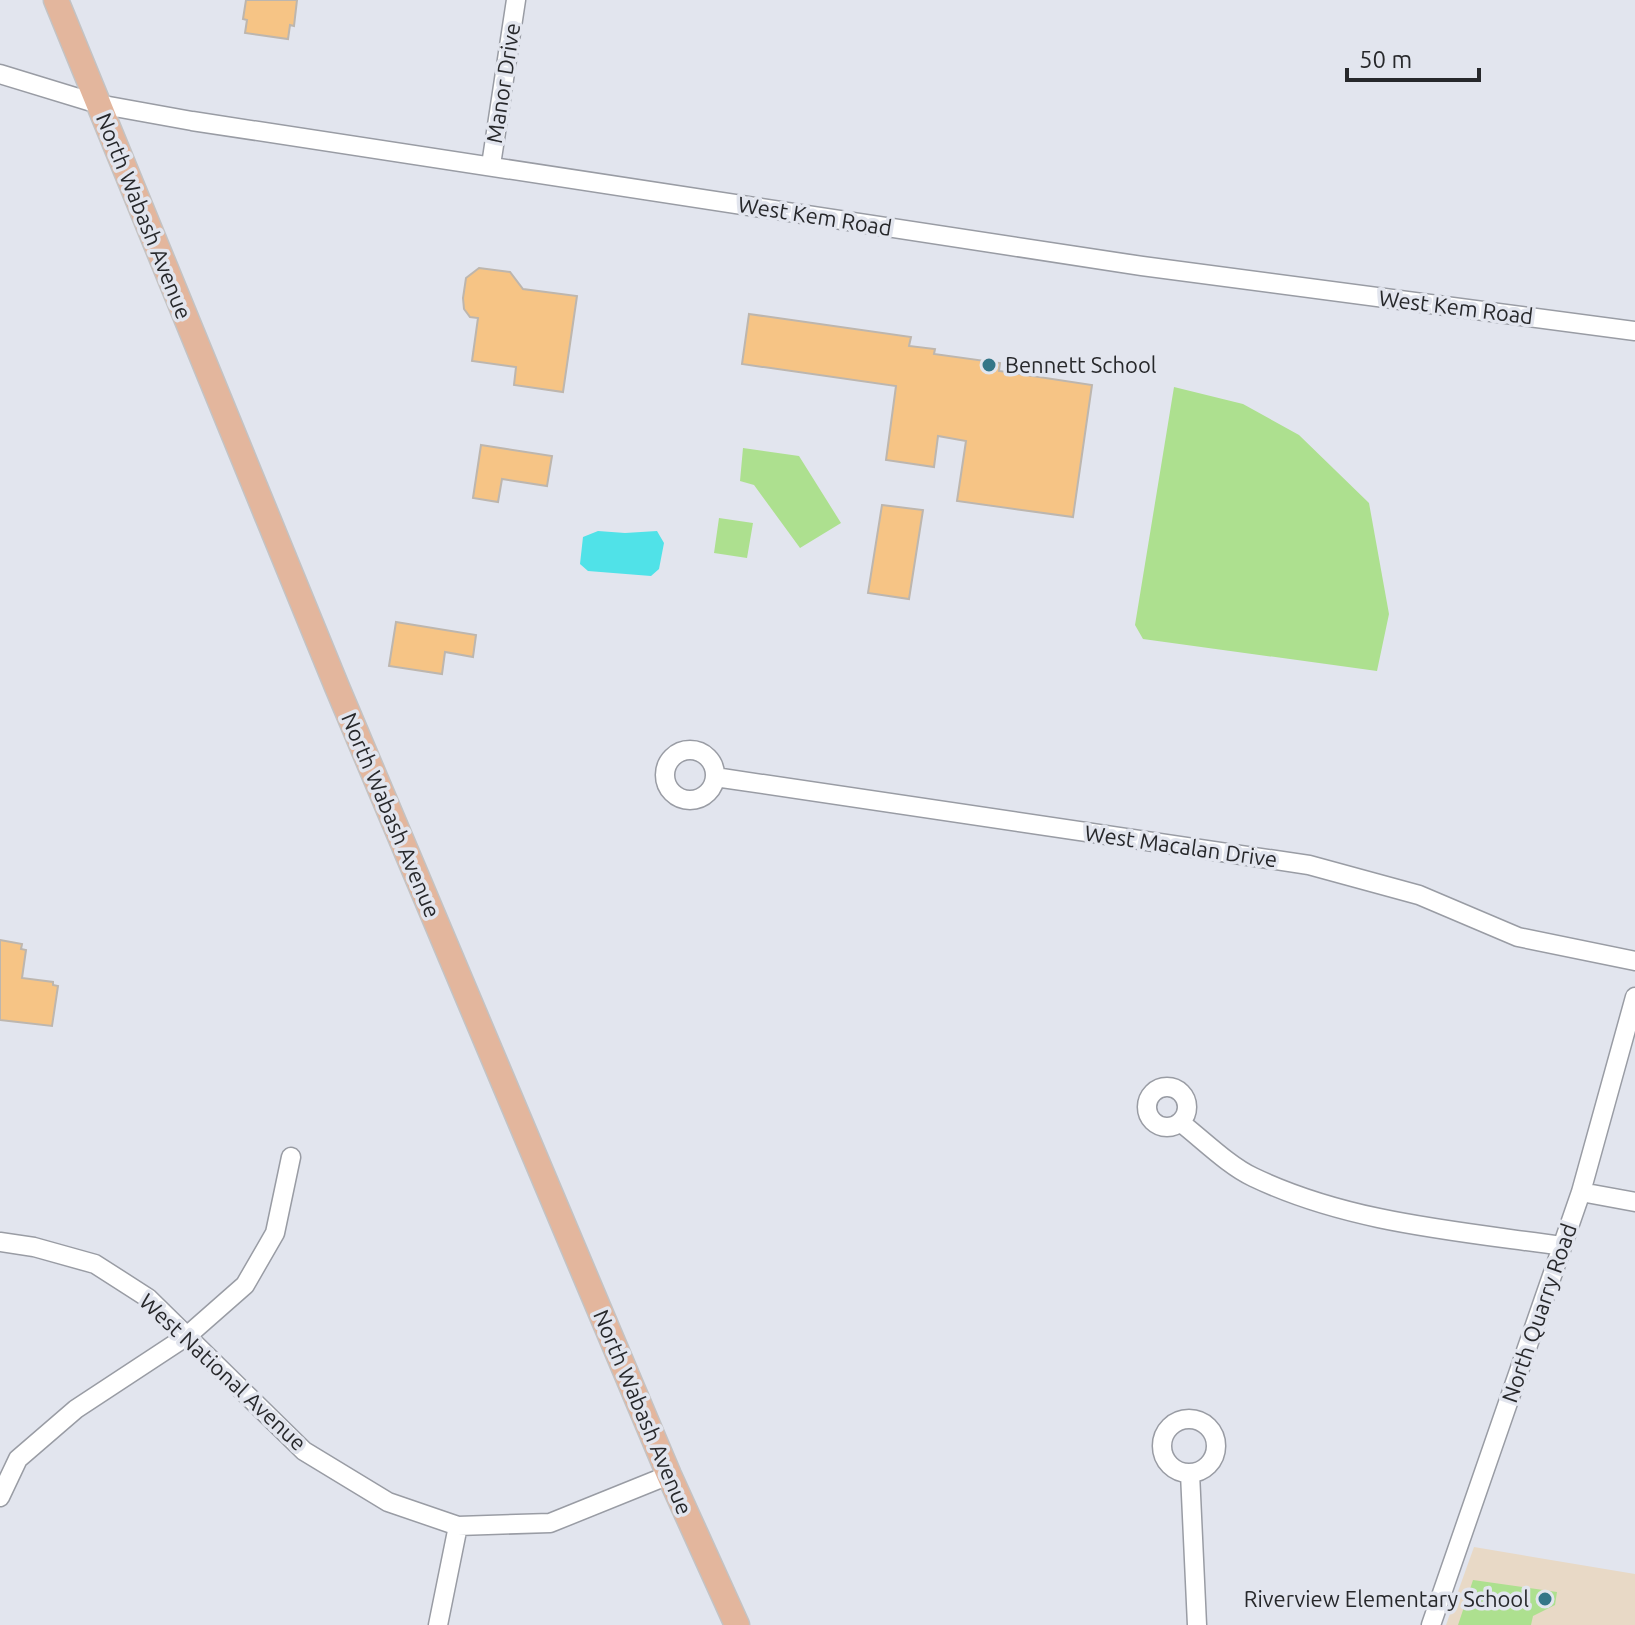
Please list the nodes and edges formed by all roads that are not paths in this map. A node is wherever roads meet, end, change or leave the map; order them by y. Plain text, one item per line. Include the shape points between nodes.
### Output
1 (56, 0) edge
2 (516, 0) edge
3 (0, 74) edge
4 (98, 104) junction
5 (491, 165) junction
6 (1635, 331) edge
7 (715, 777) dead end
8 (1635, 961) edge
9 (1635, 997) edge
10 (1180, 1122) dead end
11 (291, 1157) dead end
12 (1581, 1192) junction
13 (1635, 1202) edge
14 (0, 1242) edge
15 (1562, 1246) junction
16 (187, 1336) junction
17 (1190, 1473) dead end
18 (669, 1475) junction
19 (0, 1497) edge
20 (458, 1526) junction
21 (438, 1625) edge
22 (737, 1625) edge
23 (1197, 1625) edge
24 (1431, 1625) edge

1 - 4 main road, North Wabash Avenue
2 - 5 street, Manor Drive
3 - 4 street, West Kem Road
4 - 5 street, West Kem Road
4 - 18 main road, North Wabash Avenue
5 - 6 street, West Kem Road via 1142,266
7 - 8 street, West Macalan Drive via 1309,865 1419,895 1518,937
9 - 12 street, North Quarry Road
10 - 15 street via 1250,1176 1326,1206
11 - 16 street via 275,1233 245,1285
12 - 13 street
12 - 15 street, North Quarry Road
14 - 16 street, West National Avenue via 95,1264 148,1298
15 - 24 street, North Quarry Road
16 - 19 street via 76,1409 41,1439 18,1459
16 - 20 street, West National Avenue via 304,1451 388,1502
17 - 23 street
18 - 20 street, West National Avenue via 550,1523
18 - 22 main road, North Wabash Avenue
20 - 21 street

